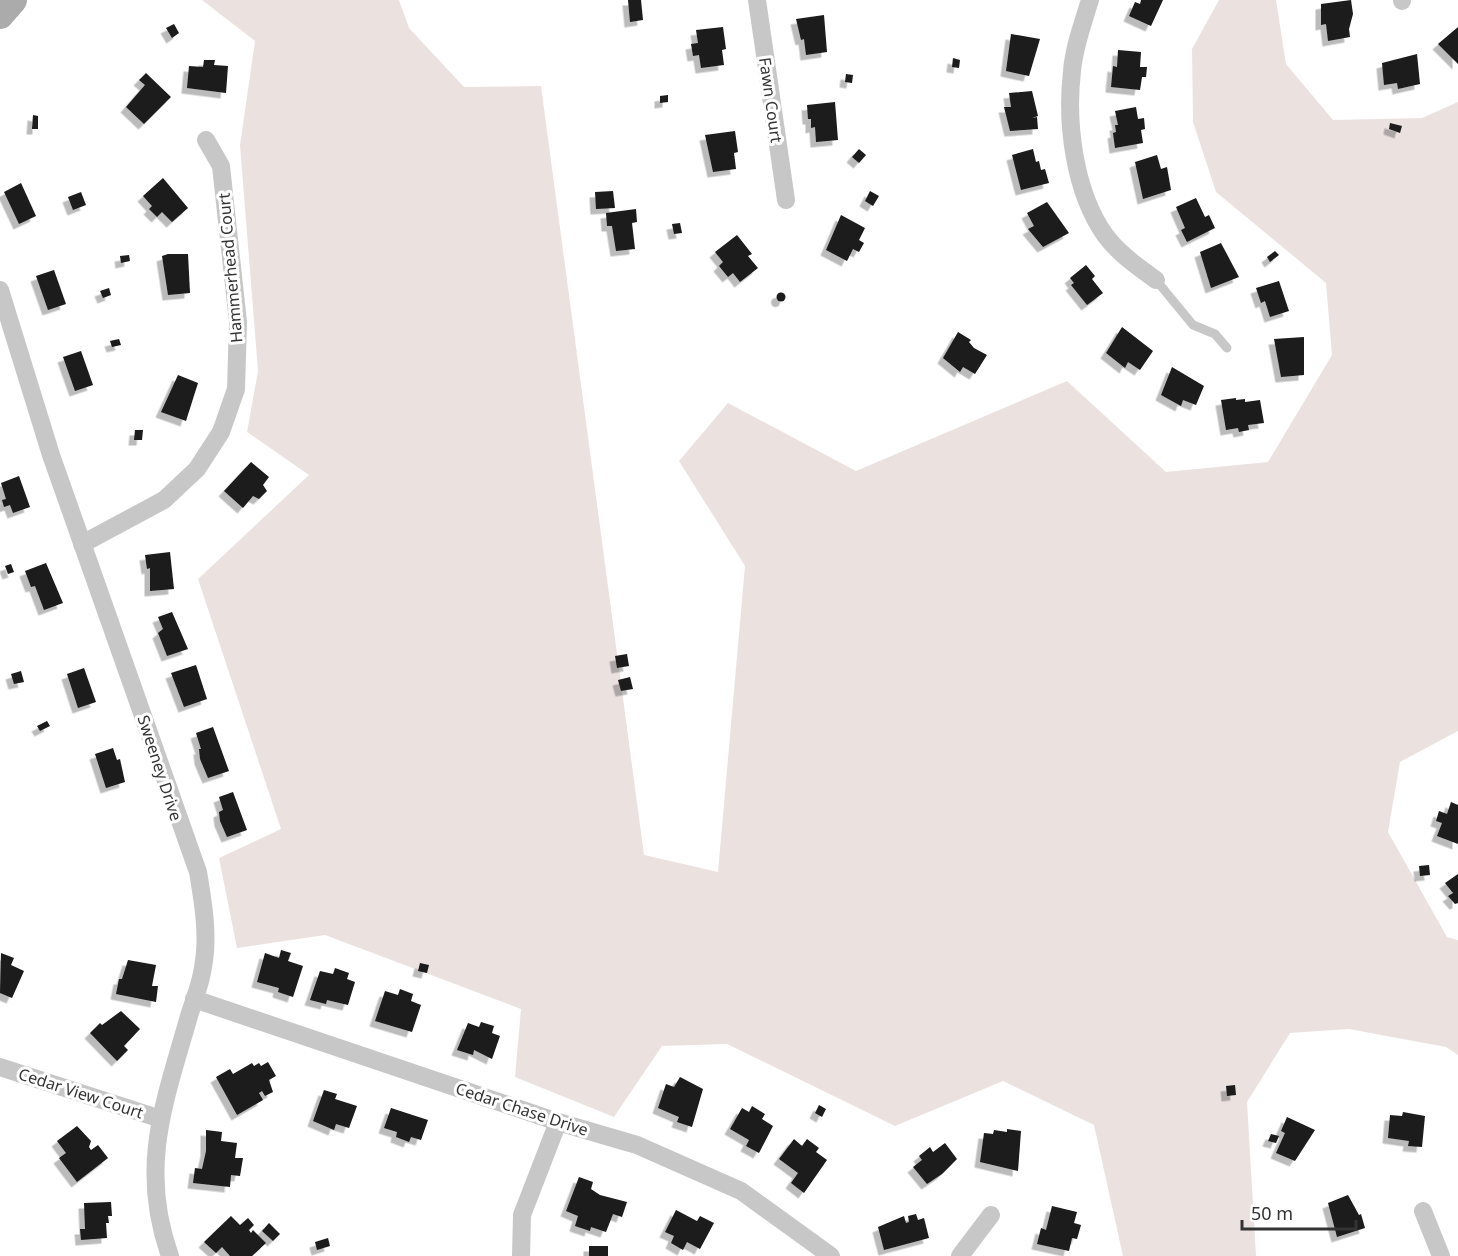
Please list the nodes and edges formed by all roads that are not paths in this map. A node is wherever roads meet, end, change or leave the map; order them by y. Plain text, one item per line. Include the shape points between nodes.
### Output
1 (13, 0) edge
2 (757, 0) edge
3 (1090, 0) edge
4 (0, 15) edge
5 (206, 140) dead end
6 (786, 200) dead end
7 (1156, 280) joint
8 (0, 290) edge
9 (1227, 348) dead end
10 (82, 544) junction
11 (194, 999) junction
12 (0, 1067) edge
13 (161, 1119) junction
14 (558, 1122) junction
15 (1423, 1211) dead end
16 (991, 1215) dead end
17 (170, 1256) edge
18 (521, 1256) edge
19 (831, 1256) edge
20 (960, 1256) edge
21 (1441, 1256) edge

1 - 4 main road
2 - 6 street, Fawn Court
3 - 7 street via 1072,70 1070,107 1080,174 1104,234 1124,257
5 - 10 street, Hammerhead Court via 221,166 238,322 236,389 221,432 197,469 164,500
7 - 9 lane via 1192,325 1215,334
8 - 10 street, Sweeney Drive
10 - 11 street, Sweeney Drive via 198,872 204,913 204,966
11 - 13 street, Sweeney Drive
11 - 14 street, Cedar Chase Drive
12 - 13 street, Cedar View Court
13 - 17 street, Sweeney Drive via 154,1155 154,1196
14 - 18 street via 522,1215
14 - 19 street, Cedar Chase Drive via 637,1145 741,1191
15 - 21 street
16 - 20 street

